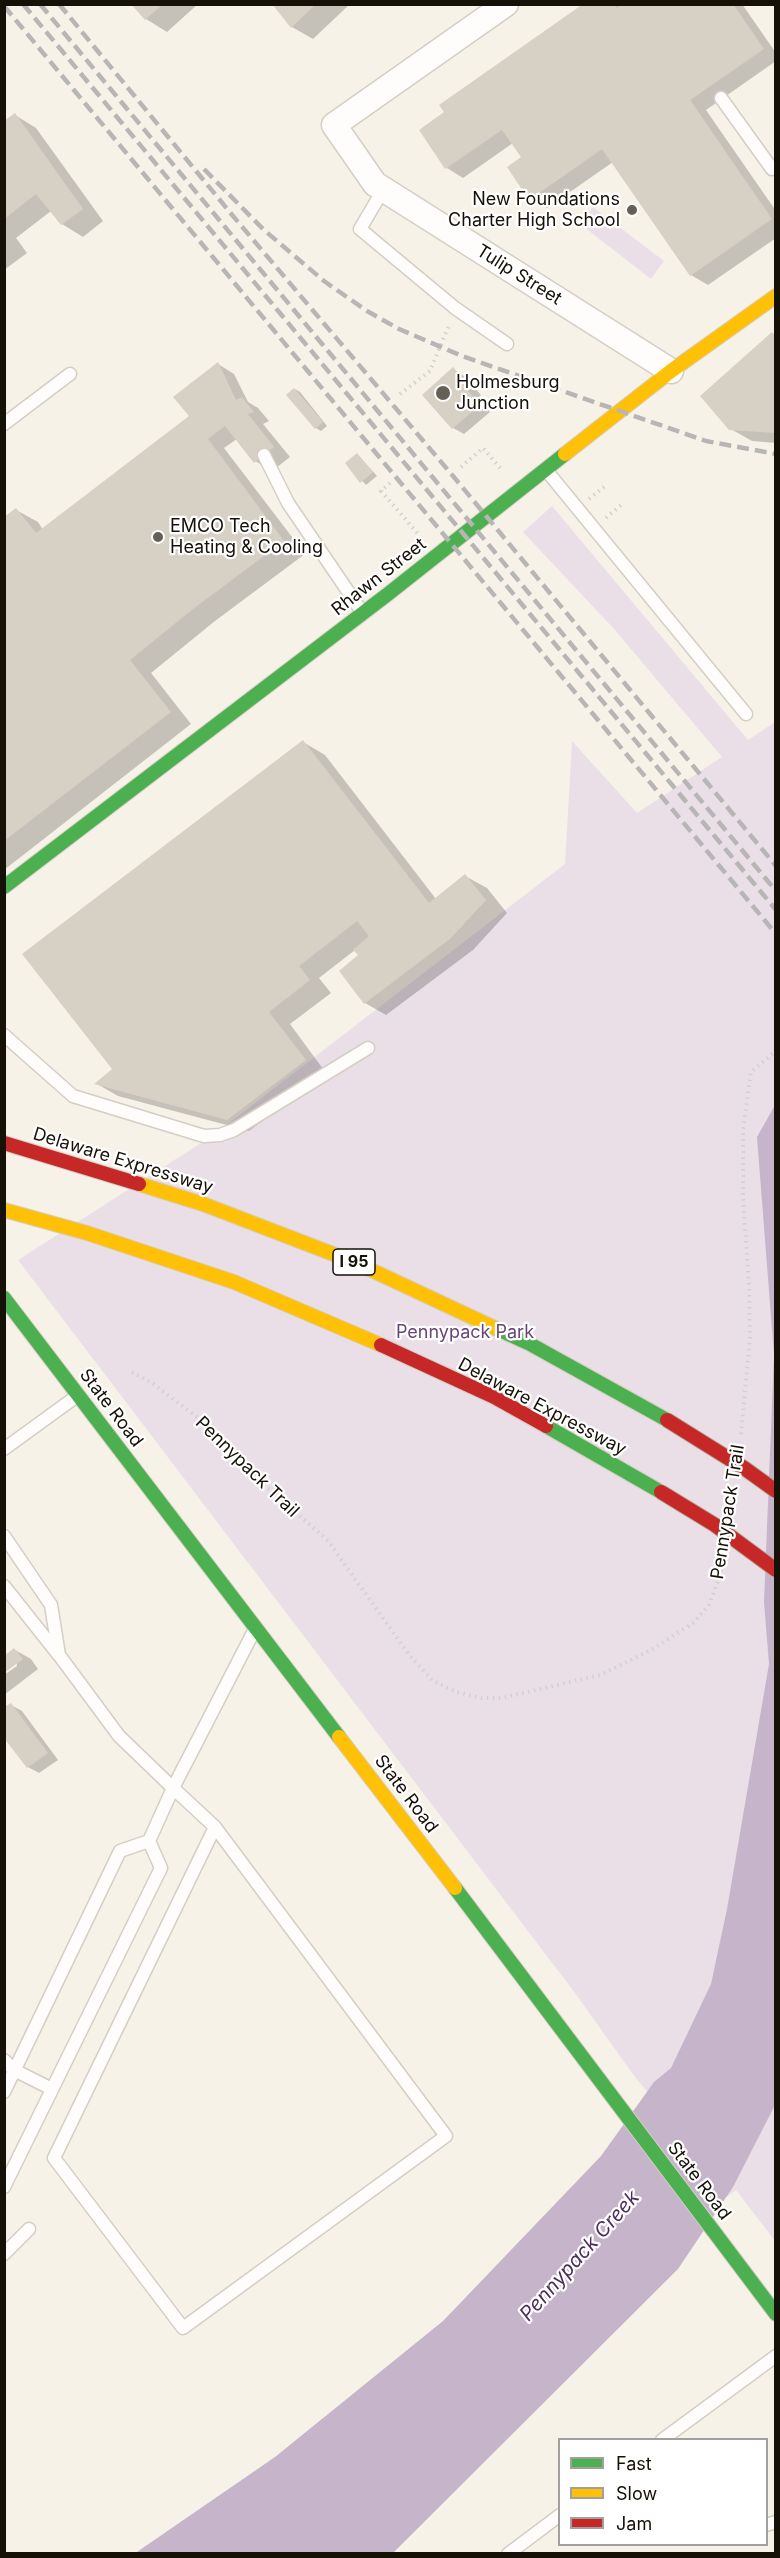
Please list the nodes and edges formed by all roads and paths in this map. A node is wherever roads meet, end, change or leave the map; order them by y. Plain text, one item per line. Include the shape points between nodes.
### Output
1 (506, 4) edge
2 (721, 98) dead end
3 (774, 170) edge
4 (384, 190) junction
5 (776, 296) edge
6 (455, 308) junction
7 (507, 344) dead end
8 (671, 371) junction
9 (70, 374) dead end
10 (400, 394) dead end
11 (4, 424) edge
12 (264, 455) dead end
13 (498, 466) dead end
14 (461, 467) dead end
15 (545, 469) junction
16 (390, 483) dead end
17 (413, 528) dead end
18 (363, 613) junction
19 (746, 714) dead end
20 (4, 887) edge
21 (4, 1035) edge
22 (368, 1048) dead end
23 (776, 1051) edge
24 (4, 1143) edge
25 (4, 1210) edge
26 (4, 1298) edge
27 (132, 1372) dead end
28 (78, 1395) junction
29 (740, 1442) dead end
30 (4, 1449) edge
31 (776, 1491) edge
32 (4, 1536) edge
33 (723, 1554) dead end
34 (776, 1570) edge
35 (4, 1586) edge
36 (256, 1628) junction
37 (59, 1655) junction
38 (173, 1788) junction
39 (215, 1827) junction
40 (149, 1841) junction
41 (4, 2060) edge
42 (14, 2070) junction
43 (52, 2089) junction
44 (4, 2092) edge
45 (4, 2187) edge
46 (29, 2229) dead end
47 (4, 2254) edge
48 (776, 2314) edge
49 (776, 2356) edge
50 (663, 2438) edge
51 (558, 2516) edge
52 (508, 2553) edge

1 - 4 street, Tulip Street via 333,125 375,184
2 - 3 lane
4 - 6 lane via 360,229
4 - 8 street, Tulip Street
5 - 8 main road, Rhawn Street
6 - 7 lane
6 - 10 path via 430,371
8 - 15 main road, Rhawn Street
9 - 11 lane
12 - 18 lane via 288,502
13 - 14 path via 483,448
15 - 18 main road, Rhawn Street
15 - 19 lane
16 - 17 path via 381,491
18 - 20 main road, Rhawn Street
21 - 22 lane via 73,1096 204,1136 234,1130
23 - 29 path, Pennypack Trail via 751,1072 743,1130 750,1338
24 - 31 main road, Delaware Expressway / I 95, bridge via 203,1204 354,1262 530,1344 667,1420
25 - 34 main road, Delaware Expressway, bridge via 234,1282 494,1397 715,1525
26 - 28 main road, State Road
27 - 33 path, Pennypack Trail via 201,1420 237,1460 328,1541 410,1656 433,1681 457,1692 502,1698 600,1675 651,1650 693,1623 709,1605
28 - 30 lane
28 - 36 main road, State Road
32 - 37 lane via 51,1605
35 - 37 lane
36 - 38 lane
36 - 48 main road, State Road
37 - 38 lane via 119,1736
38 - 39 lane
38 - 40 lane
39 - 39 lane via 446,2136 183,2328 54,2158
40 - 42 lane via 120,1851
40 - 43 lane via 161,1868
41 - 42 lane
42 - 43 lane
42 - 44 lane
43 - 45 lane
46 - 47 lane
49 - 50 lane
51 - 52 lane

